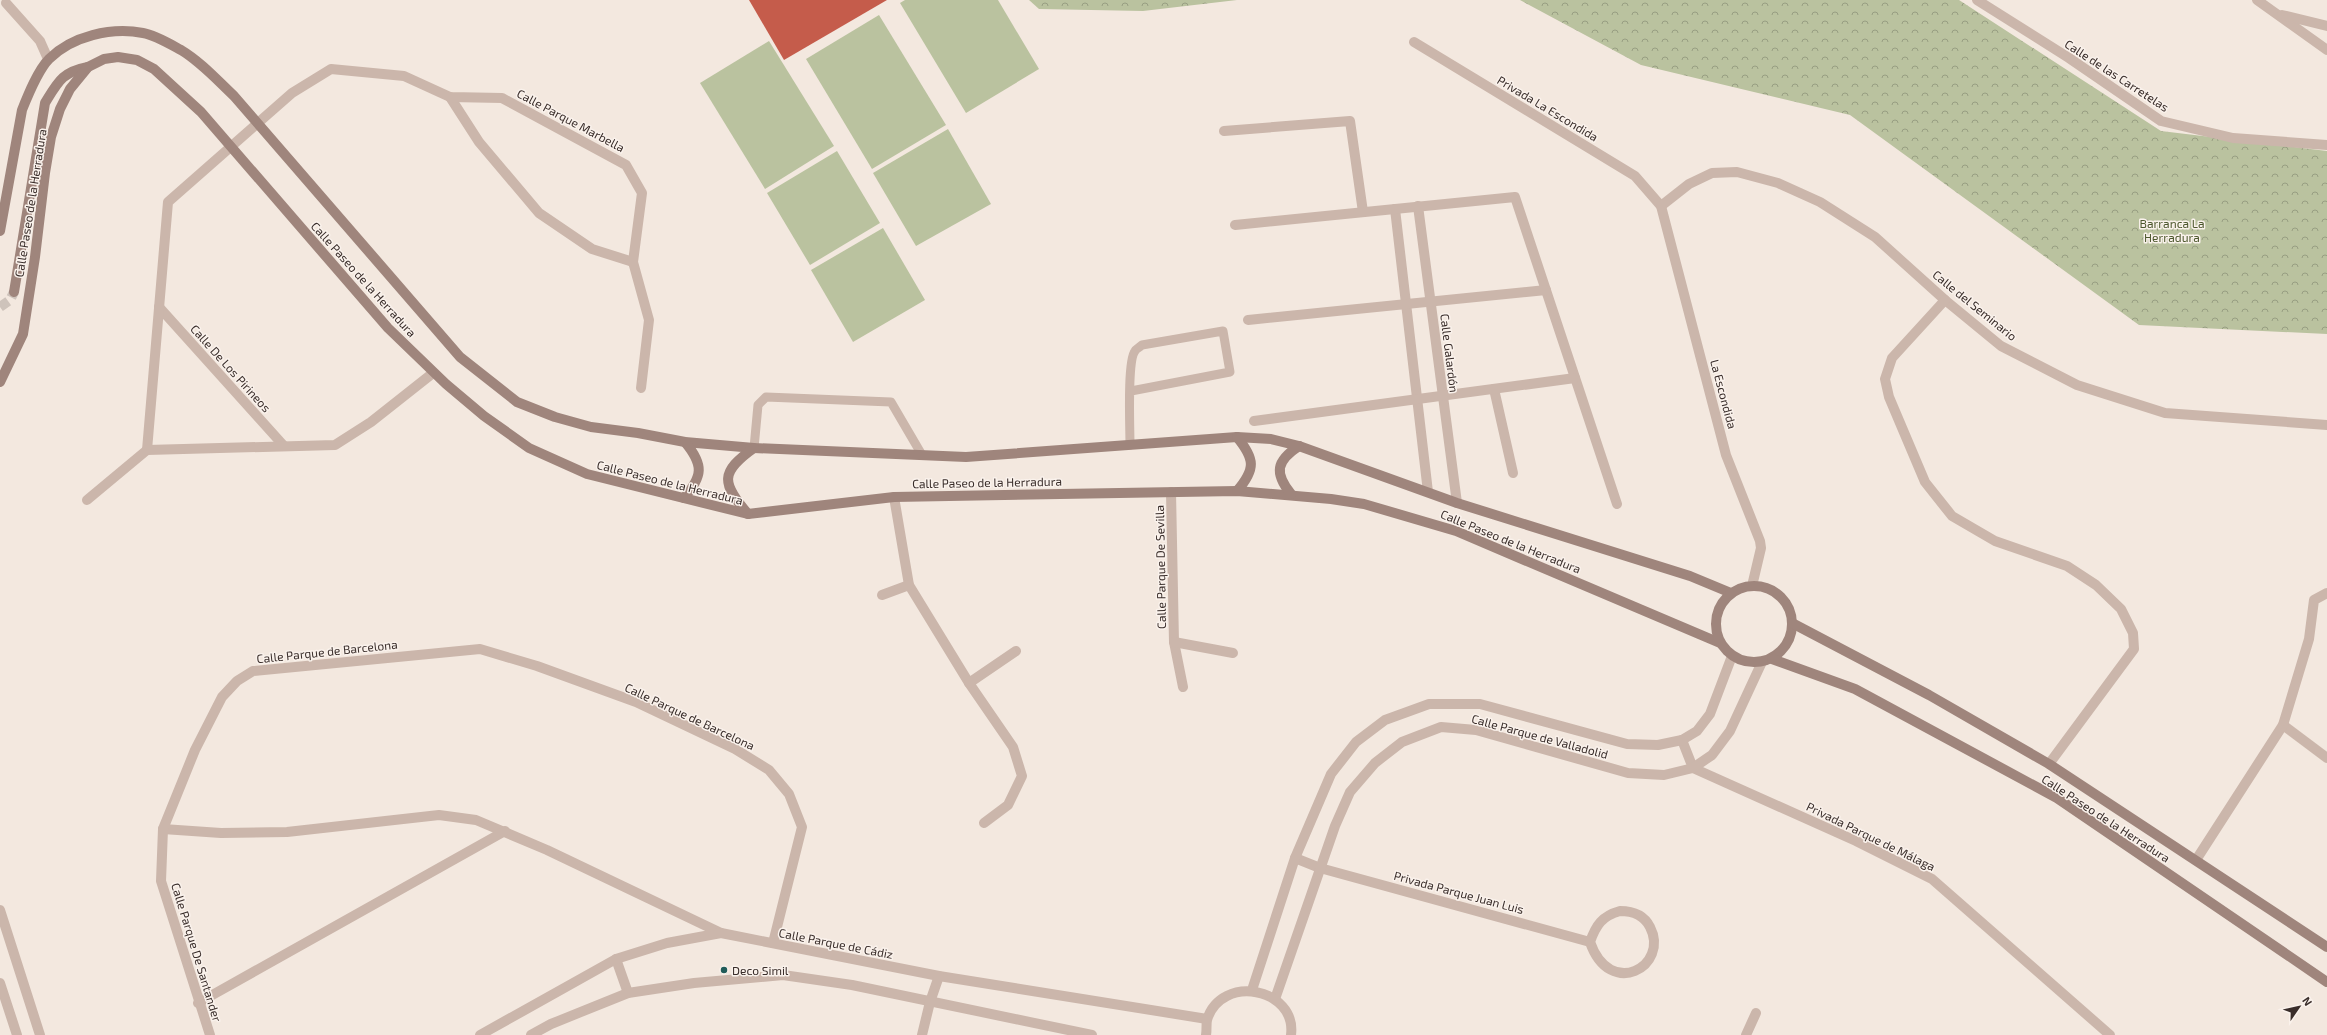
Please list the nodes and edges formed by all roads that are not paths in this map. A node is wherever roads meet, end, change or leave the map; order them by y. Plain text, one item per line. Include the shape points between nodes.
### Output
1 (1977, 0) edge
2 (2257, 0) edge
3 (6, 3) dead end
4 (2276, 14) junction
5 (2327, 26) edge
6 (1414, 42) dead end
7 (2327, 50) edge
8 (48, 59) junction
9 (88, 67) junction
10 (450, 96) junction
11 (257, 122) junction
12 (1224, 130) dead end
13 (2327, 145) edge
14 (230, 147) junction
15 (1418, 206) junction
16 (1660, 206) junction
17 (1395, 209) junction
18 (1363, 212) junction
19 (1235, 225) dead end
20 (0, 232) edge
21 (633, 262) junction
22 (1546, 290) junction
23 (14, 292) tunnel mouth
24 (1945, 300) junction
25 (1430, 302) junction
26 (1406, 304) junction
27 (159, 307) junction
28 (1248, 320) dead end
29 (433, 373) junction
30 (1575, 378) junction
31 (0, 382) edge
32 (641, 388) dead end
33 (1494, 389) junction
34 (1130, 391) junction
35 (1442, 396) junction
36 (1417, 399) junction
37 (1254, 421) dead end
38 (2327, 425) edge
39 (1238, 437) junction
40 (686, 442) junction
41 (1130, 445) junction
42 (284, 446) junction
43 (1299, 446) junction
44 (754, 448) junction
45 (147, 450) junction
46 (922, 455) junction
47 (1513, 473) dead end
48 (1237, 491) junction
49 (1171, 492) junction
50 (1428, 492) junction
51 (1292, 494) junction
52 (894, 497) junction
53 (684, 498) junction
54 (87, 500) dead end
55 (1457, 503) junction
56 (1617, 504) dead end
57 (748, 514) junction
58 (909, 585) junction
59 (1752, 586) junction
60 (1730, 593) junction
61 (2327, 593) edge
62 (882, 595) dead end
63 (1792, 623) junction
64 (1174, 642) junction
65 (1720, 643) junction
66 (1016, 651) dead end
67 (1232, 653) dead end
68 (1732, 656) junction
69 (1767, 660) junction
70 (969, 683) junction
71 (1183, 687) dead end
72 (2283, 725) junction
73 (1682, 740) junction
74 (2327, 758) edge
75 (2049, 764) junction
76 (1693, 768) junction
77 (984, 823) dead end
78 (163, 829) junction
79 (505, 831) junction
80 (1295, 858) junction
81 (2196, 860) junction
82 (1320, 868) junction
83 (0, 910) edge
84 (721, 933) junction
85 (1590, 942) junction
86 (773, 944) junction
87 (2327, 947) edge
88 (616, 959) junction
89 (939, 976) junction
90 (2327, 982) edge
91 (0, 983) edge
92 (1252, 990) junction
93 (628, 993) junction
94 (1275, 999) junction
95 (930, 1002) junction
96 (198, 1003) junction
97 (1756, 1013) dead end
98 (1207, 1020) junction
99 (17, 1035) edge
100 (40, 1035) edge
101 (210, 1035) edge
102 (480, 1035) edge
103 (531, 1035) edge
104 (922, 1035) edge
105 (1092, 1035) edge
106 (1206, 1035) edge
107 (1291, 1035) edge
108 (1746, 1035) edge
109 (2110, 1035) edge

1 - 13 street, Calle de las Carretelas via 2069,58 2161,121 2233,138
2 - 4 street
3 - 8 street via 40,40
4 - 5 street
4 - 7 street
6 - 16 street, Privada La Escondida via 1635,176
8 - 11 main road, Calle Paseo de la Herradura via 71,43 88,36 127,30 144,33 181,50 197,61
8 - 20 main road, Calle Paseo de la Herradura via 22,110
9 - 14 main road, Calle Paseo de la Herradura via 104,60 118,58 137,60 154,69 201,112
9 - 23 main road via 74,70 61,77 45,102
9 - 31 main road, Calle Paseo de la Herradura via 66,96 51,137 22,334
10 - 11 street, Calle Parque Marbella via 404,76 331,69 292,93
10 - 21 street via 479,142 539,213 592,249
10 - 21 street, Calle Parque Marbella via 502,98 626,165 642,193
11 - 14 street
11 - 40 main road, Calle Paseo de la Herradura via 460,357 491,383 517,402 555,417 591,427
12 - 18 street via 1350,121
14 - 27 street via 168,202
14 - 29 main road, Calle Paseo de la Herradura via 388,328
15 - 17 street
15 - 22 street via 1515,197
15 - 25 street, Calle Galardón
16 - 24 street, Calle del Seminario via 1689,184 1712,173 1737,172 1778,183 1820,202 1875,237
16 - 59 street, La Escondida via 1726,455 1760,541 1761,548
17 - 18 street
17 - 26 street
18 - 19 street
21 - 32 street, Calle Parque Marbella via 649,320
22 - 25 street
22 - 30 street
24 - 38 street, Calle del Seminario via 2002,346 2077,385 2165,413
24 - 75 street via 1892,358 1885,379 1888,397 1926,482 1952,516 1995,541 2067,566 2096,585 2121,609 2133,633 2134,649
25 - 26 street
25 - 35 street, Calle Galardón
26 - 28 street
26 - 36 street
27 - 42 street, Calle De Los Pirineos
27 - 45 street
29 - 42 street via 371,422 335,445
29 - 53 main road, Calle Paseo de la Herradura via 484,416 529,448 586,474
30 - 33 street
30 - 56 street
33 - 35 street
33 - 47 street
34 - 34 lane via 1132,359 1135,351 1142,345 1223,331 1230,372
34 - 41 lane
35 - 36 street
35 - 55 street, Calle Galardón
36 - 37 street
36 - 50 street
39 - 41 main road, Calle Paseo de la Herradura
39 - 43 main road, Calle Paseo de la Herradura via 1270,439
39 - 48 main road via 1252,461 1250,472
40 - 44 main road, Calle Paseo de la Herradura
40 - 53 main road via 699,464 693,488
41 - 46 main road, Calle Paseo de la Herradura via 966,457
42 - 45 street
43 - 50 main road, Calle Paseo de la Herradura
43 - 51 main road via 1281,461 1279,473 1282,483
44 - 46 main road, Calle Paseo de la Herradura
44 - 46 lane via 758,405 766,396 891,402
44 - 57 main road via 735,461 729,470 728,483 731,492
45 - 54 street
48 - 49 main road, Calle Paseo de la Herradura
48 - 51 main road, Calle Paseo de la Herradura
49 - 52 main road, Calle Paseo de la Herradura
49 - 64 street, Calle Parque De Sevilla
50 - 55 main road, Calle Paseo de la Herradura
51 - 65 main road, Calle Paseo de la Herradura via 1364,504 1456,531
52 - 57 main road, Calle Paseo de la Herradura
52 - 58 street
53 - 57 main road, Calle Paseo de la Herradura
55 - 60 main road, Calle Paseo de la Herradura via 1690,576
58 - 62 street
58 - 70 street
59 - 60 main road
59 - 63 main road via 1767,588 1780,596 1789,608
60 - 65 main road via 1719,607 1715,625
61 - 72 street via 2314,600 2309,639
63 - 69 main road via 1787,644
63 - 75 main road, Calle Paseo de la Herradura via 1929,695
64 - 67 street, Calle Parque De Sevilla
64 - 71 street, Calle Parque De Sevilla
65 - 68 main road
66 - 70 street
68 - 69 main road
68 - 73 street, Calle Parque de Valladolid via 1710,714 1697,731
69 - 76 street, Calle Parque de Valladolid via 1730,731 1712,754
69 - 90 main road, Calle Paseo de la Herradura via 1855,688 2057,798
70 - 77 street via 1014,747 1022,776 1008,805
72 - 74 street
72 - 81 street
73 - 76 street
73 - 80 street, Calle Parque de Valladolid via 1658,745 1627,744 1480,704 1428,704 1385,720 1356,742 1331,774
75 - 81 main road, Calle Paseo de la Herradura
76 - 82 street, Calle Parque de Valladolid via 1664,775 1628,773 1476,730 1442,728 1402,742 1375,763 1350,792
76 - 109 street, Privada Parque de Málaga via 1856,841 1932,879
78 - 79 street via 221,833 287,832 439,815 476,820
78 - 86 street, Calle Parque de Barcelona via 195,750 222,697 253,671 480,649 537,666 636,702 735,750 769,770 789,794 802,828
78 - 96 street, Calle Parque De Santander via 161,881
79 - 84 street
79 - 96 street
80 - 82 street, Privada Parque Juan Luis
80 - 92 street, Calle Parque de Valladolid
81 - 87 main road, Calle Paseo de la Herradura
82 - 85 street, Privada Parque Juan Luis
82 - 94 street, Calle Parque de Valladolid
83 - 100 street
84 - 86 street, Calle Parque de Cádiz
84 - 88 street, Calle Parque de Cádiz via 667,943
85 - 85 street via 1598,960 1606,968 1627,973 1646,964 1655,944 1648,923 1630,911 1609,914 1600,920
86 - 89 street, Calle Parque de Cádiz
88 - 93 street
88 - 102 street, Calle Parque de Cádiz
89 - 95 street
89 - 98 street, Calle Parque de Cádiz
91 - 99 street
92 - 94 street
92 - 98 street via 1233,992 1217,1003
93 - 95 street via 694,983 783,975 852,985
93 - 103 street via 550,1024
94 - 107 street via 1286,1012 1292,1030
95 - 104 street
95 - 105 street
96 - 101 street, Calle Parque De Santander
97 - 108 street
98 - 106 street

